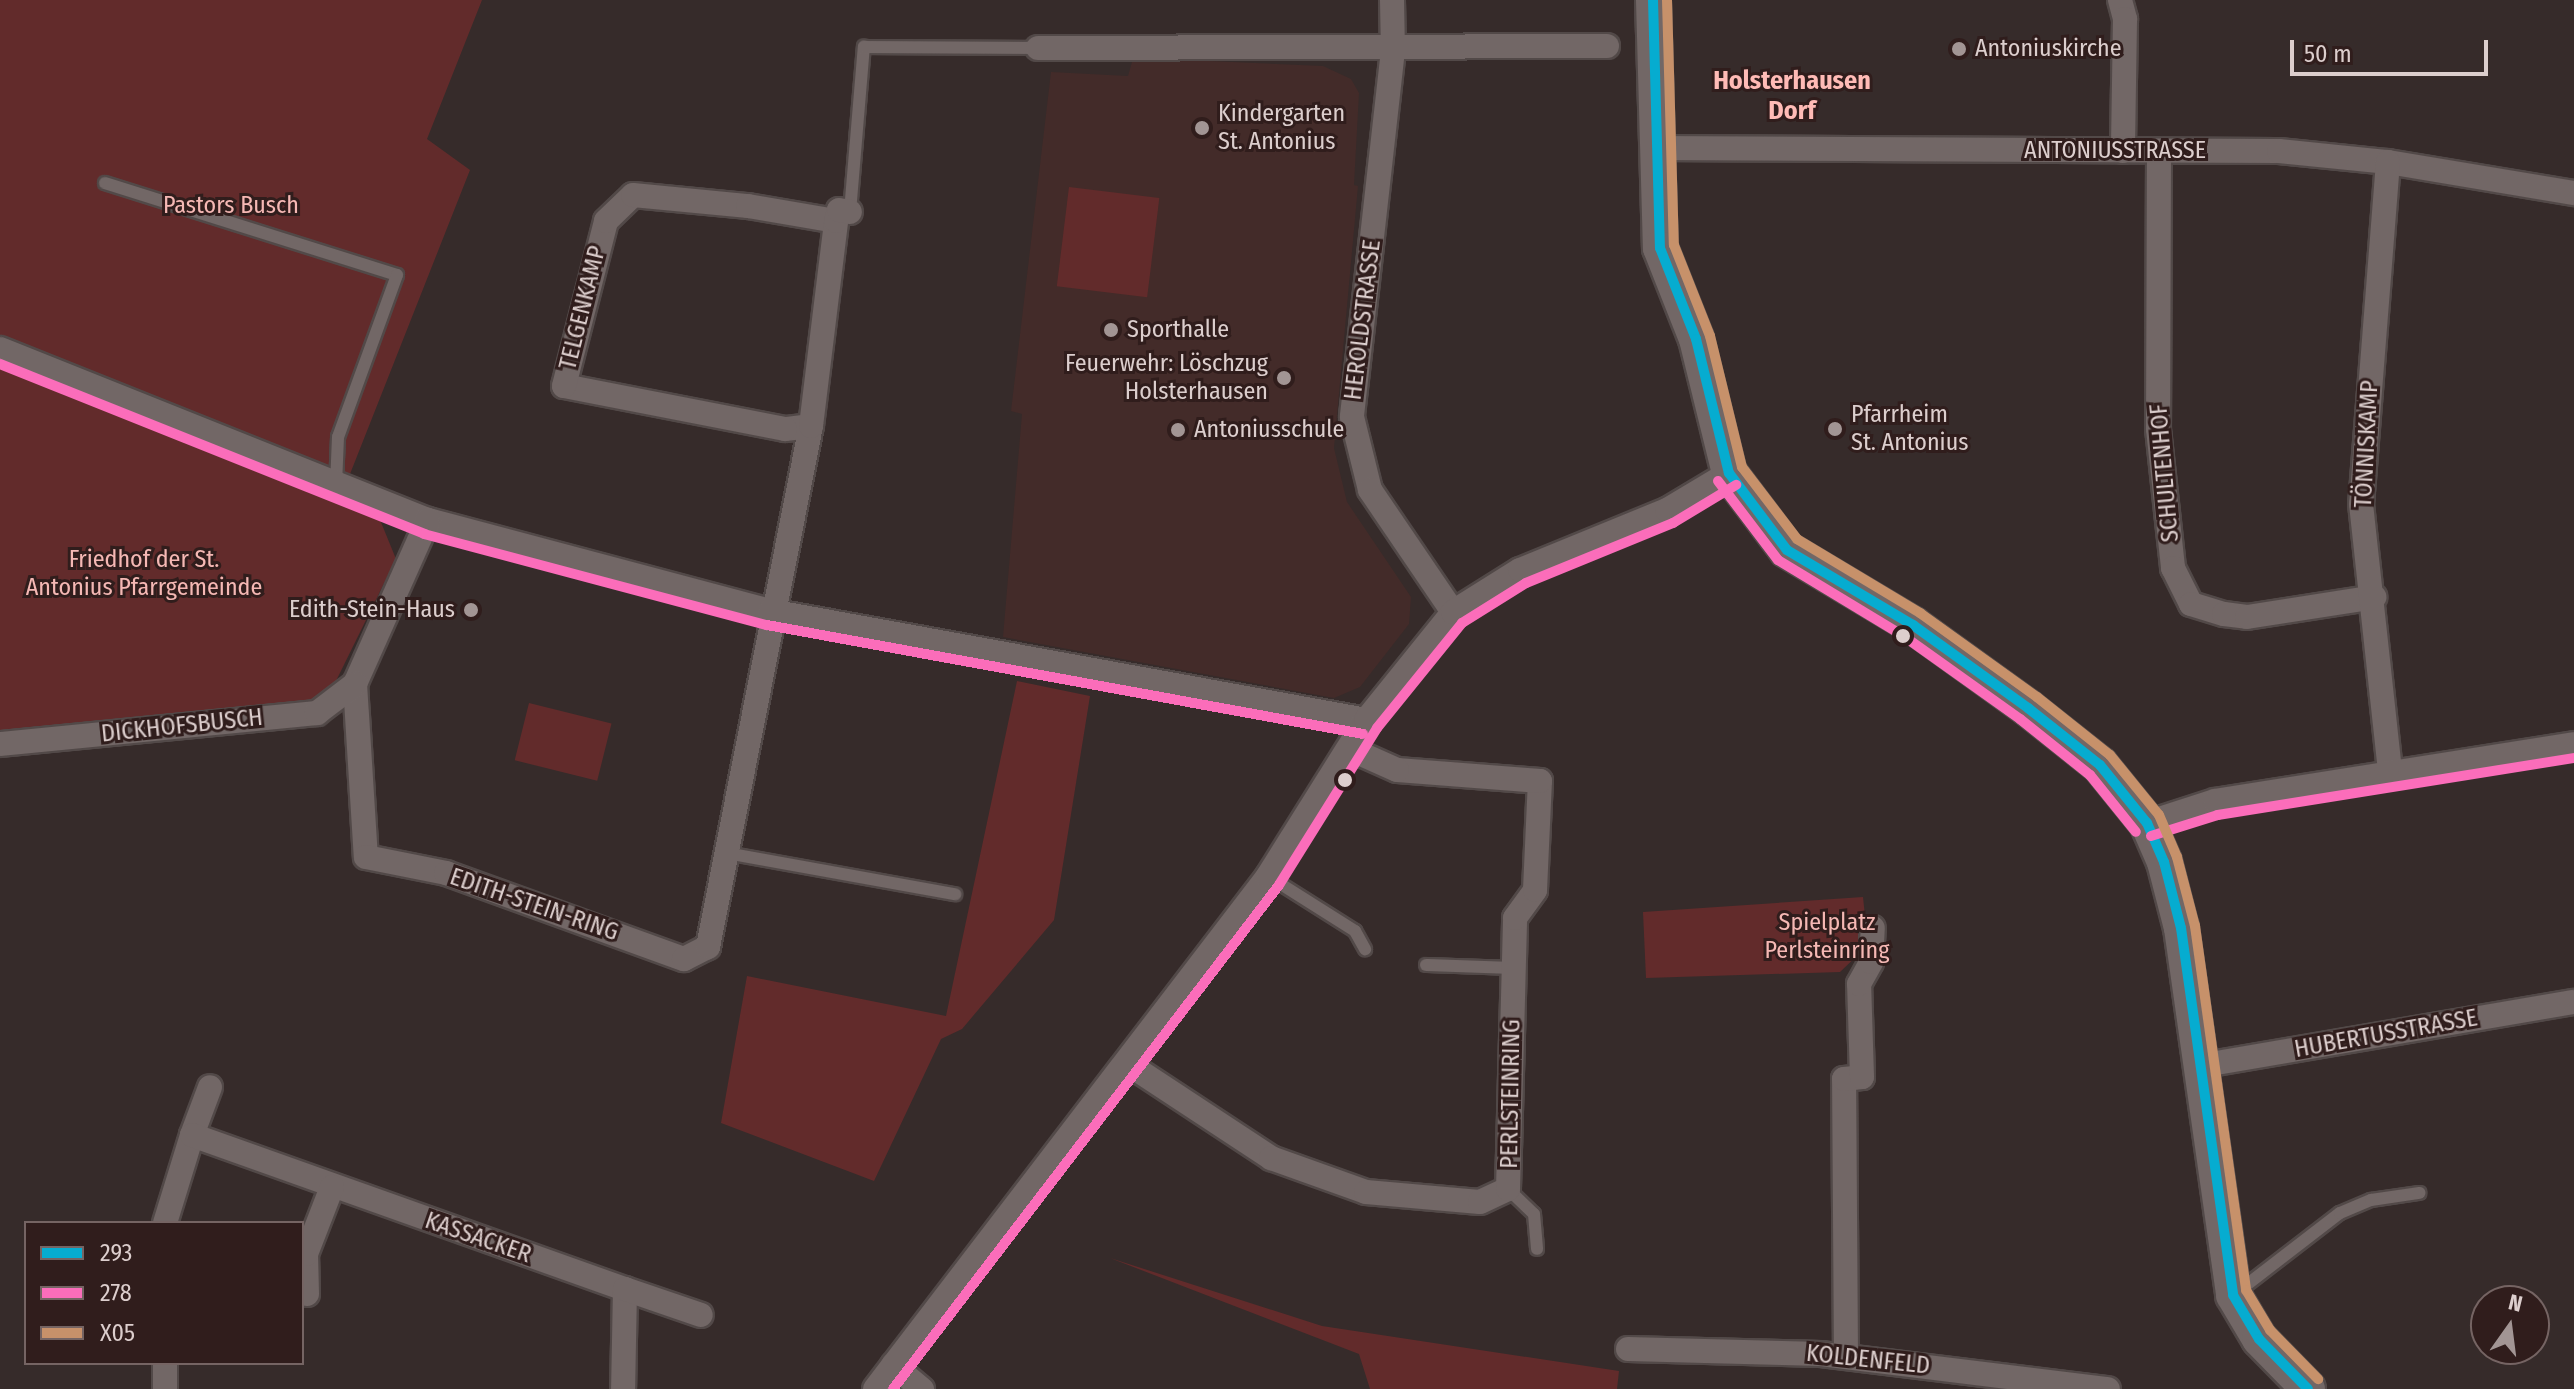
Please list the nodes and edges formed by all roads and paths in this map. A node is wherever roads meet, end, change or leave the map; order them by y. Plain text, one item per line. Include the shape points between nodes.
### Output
1 (1392, 0) edge
2 (1653, 0) edge
3 (2120, 0) edge
4 (1607, 46) dead end
5 (1038, 48) joint
6 (1393, 50) junction
7 (1654, 148) junction
8 (2123, 151) junction
9 (2159, 151) junction
10 (2388, 162) junction
11 (105, 183) dead end
12 (2574, 193) edge
13 (843, 217) junction
14 (0, 349) edge
15 (811, 426) junction
16 (1729, 473) junction
17 (336, 484) junction
18 (428, 520) junction
19 (2374, 597) junction
20 (770, 611) junction
21 (1453, 612) junction
22 (355, 684) junction
23 (1366, 720) junction
24 (0, 744) edge
25 (2574, 744) edge
26 (1352, 750) junction
27 (2390, 773) junction
28 (2147, 823) junction
29 (726, 853) junction
30 (1268, 876) junction
31 (955, 894) dead end
32 (1873, 928) dead end
33 (1365, 949) dead end
34 (1426, 965) dead end
35 (1514, 968) junction
36 (2574, 1002) edge
37 (1127, 1063) junction
38 (2199, 1066) junction
39 (210, 1087) dead end
40 (192, 1135) junction
41 (332, 1187) junction
42 (1508, 1189) junction
43 (2419, 1193) dead end
44 (166, 1221) edge
45 (1537, 1249) dead end
46 (625, 1289) junction
47 (307, 1294) dead end
48 (2233, 1295) junction
49 (701, 1315) dead end
50 (1628, 1349) dead end
51 (1846, 1356) junction
52 (165, 1365) edge
53 (893, 1365) junction
54 (2296, 1386) edge
55 (165, 1389) edge
56 (623, 1389) edge
57 (875, 1389) edge
58 (922, 1389) edge
59 (2108, 1389) edge

1 - 6 street, HEROLDSTRASSE
2 - 7 main road
3 - 8 street via 2125,19
4 - 6 street
5 - 6 street
5 - 13 lane via 864,47
6 - 21 street, HEROLDSTRASSE via 1352,417 1370,490
7 - 8 street, ANTONIUSSTRASSE
7 - 16 main road via 1660,248 1704,365
8 - 9 street, ANTONIUSSTRASSE
9 - 10 street, ANTONIUSSTRASSE via 2279,151
9 - 19 street, SCHULTENHOF via 2158,429 2173,568 2191,604 2224,614 2247,617
10 - 12 street, ANTONIUSSTRASSE
10 - 19 street, TÖNNISKAMP via 2361,504
11 - 17 lane via 397,275 338,437
13 - 15 street
13 - 15 street, TELGENKAMP via 633,195 606,221 564,386 785,429
14 - 17 street
15 - 20 street
16 - 21 street via 1667,510 1520,570
16 - 28 main road via 1787,550 1913,625 2028,708 2100,765
17 - 18 street
18 - 20 street
18 - 22 street, EDITH-STEIN-RING
19 - 27 street, TÖNNISKAMP
20 - 23 street
20 - 29 street, EDITH-STEIN-RING
21 - 23 street
22 - 24 street, DICKHOFSBUSCH via 317,713
22 - 29 street, EDITH-STEIN-RING via 366,857 446,873 684,959 708,947
23 - 26 street
25 - 27 street
26 - 30 street
26 - 35 street, PERLSTEINRING via 1397,770 1540,781 1535,890 1515,918
27 - 28 street via 2215,801
28 - 38 main road via 2174,893
29 - 31 lane
30 - 33 lane via 1355,931
30 - 37 street
32 - 51 street via 1871,962 1859,984 1862,1077 1844,1079
34 - 35 lane
35 - 42 street, PERLSTEINRING
36 - 38 street, HUBERTUSSTRASSE
37 - 42 street, PERLSTEINRING via 1271,1158 1366,1192 1480,1202
37 - 53 street
38 - 48 main road
39 - 40 street
40 - 41 street, KASSACKER
40 - 44 street
41 - 46 street, KASSACKER
41 - 47 street via 306,1254
42 - 45 lane via 1534,1214
43 - 48 lane via 2371,1200 2340,1213
46 - 49 street, KASSACKER
46 - 56 street
48 - 54 main road
50 - 51 street, KOLDENFELD
51 - 59 street, KOLDENFELD
52 - 55 street
53 - 57 street
53 - 58 street

